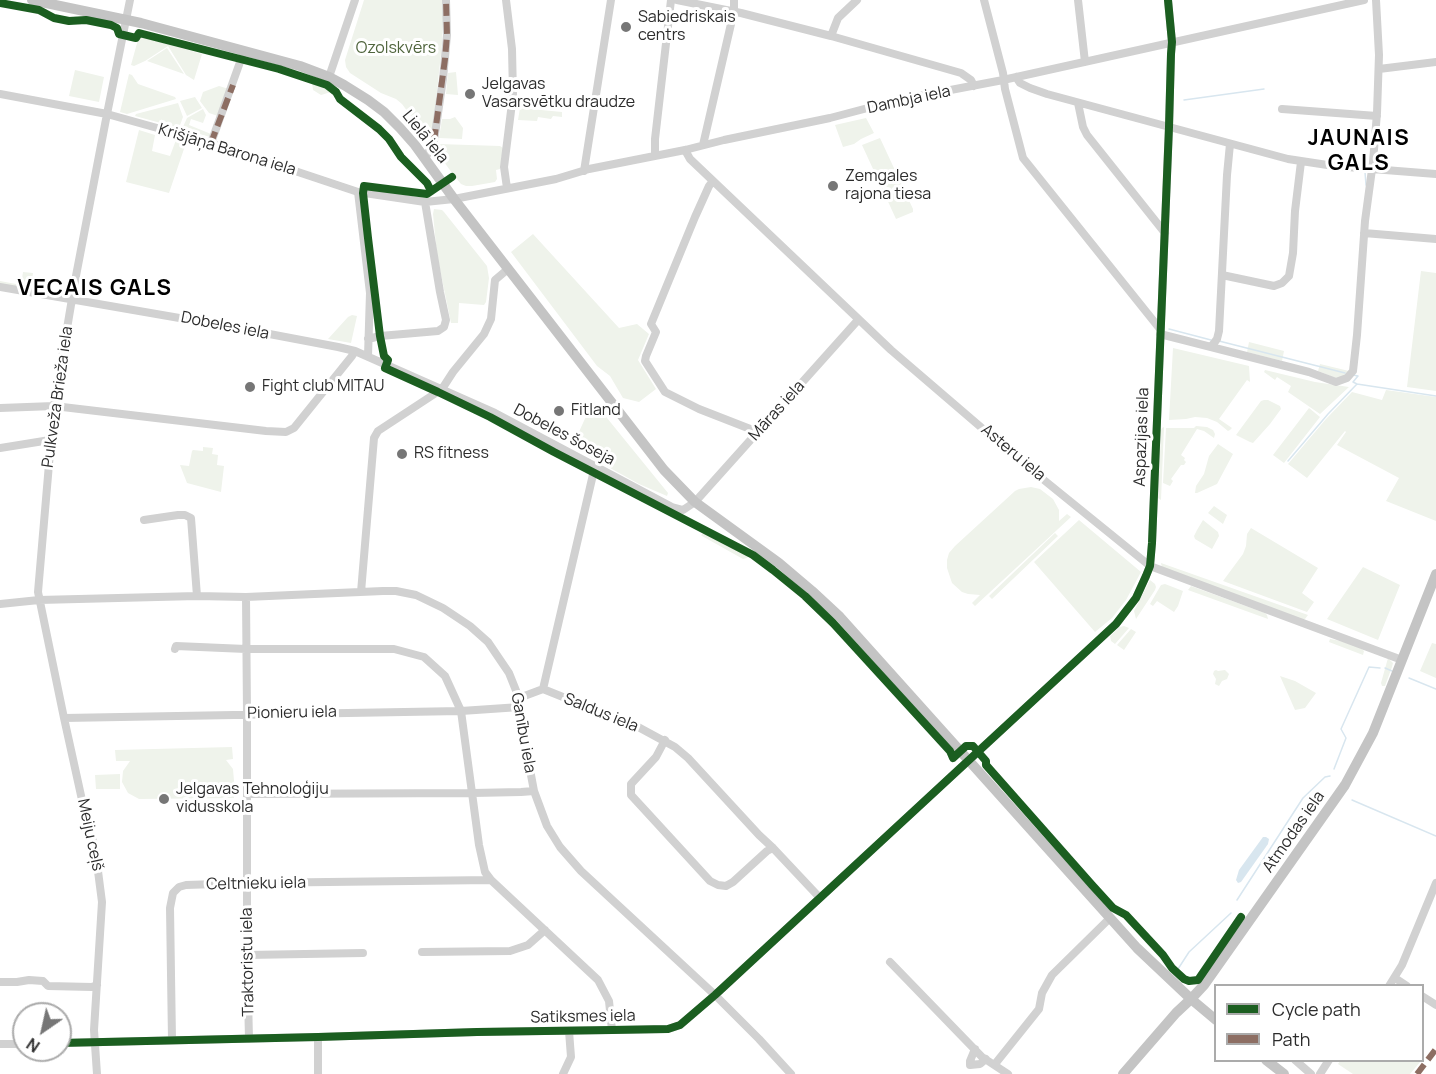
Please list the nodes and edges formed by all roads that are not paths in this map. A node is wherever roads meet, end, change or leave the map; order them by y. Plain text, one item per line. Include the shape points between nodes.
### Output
1 (32, 0) edge
2 (130, 0) edge
3 (355, 0) edge
4 (446, 0) edge
5 (506, 0) edge
6 (611, 0) edge
7 (671, 0) edge
8 (677, 0) edge
9 (734, 0) edge
10 (857, 0) edge
11 (984, 0) edge
12 (1078, 0) edge
13 (1168, 0) edge
14 (1363, 0) edge
15 (1376, 0) edge
16 (734, 11) junction
17 (126, 20) junction
18 (831, 36) junction
19 (1172, 42) junction
20 (244, 51) junction
21 (1085, 62) junction
22 (1436, 62) edge
23 (1379, 69) junction
24 (329, 77) junction
25 (1016, 77) junction
26 (1003, 80) junction
27 (974, 86) junction
28 (0, 94) edge
29 (1078, 103) junction
30 (1282, 109) dead end
31 (107, 114) junction
32 (1377, 116) junction
33 (1169, 128) junction
34 (211, 143) junction
35 (432, 143) junction
36 (1230, 144) junction
37 (704, 145) junction
38 (415, 146) junction
39 (686, 150) junction
40 (655, 155) junction
41 (426, 159) junction
42 (1300, 162) junction
43 (1372, 169) junction
44 (584, 171) junction
45 (1436, 174) edge
46 (712, 181) junction
47 (507, 188) junction
48 (358, 192) junction
49 (454, 199) junction
50 (425, 202) junction
51 (1165, 233) junction
52 (1364, 233) junction
53 (1436, 239) edge
54 (508, 269) junction
55 (1222, 275) junction
56 (0, 287) edge
57 (72, 299) junction
58 (858, 320) junction
59 (1160, 331) junction
60 (368, 339) junction
61 (1211, 346) junction
62 (355, 351) junction
63 (368, 356) junction
64 (442, 389) junction
65 (54, 405) junction
66 (0, 408) edge
67 (758, 432) junction
68 (50, 440) junction
69 (0, 448) edge
70 (595, 466) junction
71 (695, 501) junction
72 (144, 520) dead end
73 (1150, 566) junction
74 (1436, 574) edge
75 (361, 592) junction
76 (197, 596) junction
77 (246, 597) junction
78 (39, 600) junction
79 (0, 604) edge
80 (175, 649) dead end
81 (246, 649) junction
82 (1402, 660) junction
83 (543, 689) junction
84 (519, 702) junction
85 (461, 711) junction
86 (247, 714) junction
87 (64, 718) junction
88 (665, 740) junction
89 (969, 761) junction
90 (534, 790) junction
91 (473, 793) junction
92 (247, 794) junction
93 (773, 848) junction
94 (491, 880) junction
95 (247, 883) junction
96 (1436, 883) edge
97 (820, 898) junction
98 (1110, 918) junction
99 (545, 930) junction
100 (422, 952) dead end
101 (363, 953) dead end
102 (247, 955) junction
103 (890, 962) dead end
104 (1395, 978) junction
105 (0, 982) edge
106 (1390, 984) edge
107 (1404, 984) edge
108 (97, 986) junction
109 (715, 995) junction
110 (1191, 999) junction
111 (1214, 1019) edge
112 (612, 1030) junction
113 (569, 1031) junction
114 (318, 1037) junction
115 (249, 1039) junction
116 (172, 1040) junction
117 (72, 1043) edge
118 (95, 1043) junction
119 (975, 1049) junction
120 (986, 1059) junction
121 (1269, 1062) edge
122 (1297, 1062) edge
123 (995, 1064) junction
124 (97, 1074) edge
125 (318, 1074) edge
126 (563, 1074) edge
127 (791, 1074) edge
128 (1008, 1074) edge
129 (1123, 1074) edge
130 (1284, 1074) edge
131 (1311, 1074) edge

1 - 17 main road, Lielā iela
2 - 17 street, Pulkveža Brieža iela
3 - 24 street
4 - 35 street via 445,65
5 - 47 street via 513,95 504,167
6 - 44 street
7 - 40 street
8 - 16 street
9 - 16 street
10 - 18 street via 838,18
11 - 26 street
12 - 21 street
13 - 19 street, Aspazijas iela
14 - 19 street, Dambja iela
15 - 23 street
16 - 18 street
16 - 37 street
17 - 20 main road, Lielā iela
17 - 31 street, Pulkveža Brieža iela
18 - 27 street via 961,73
19 - 21 street, Dambja iela
19 - 33 street, Aspazijas iela
20 - 24 main road, Lielā iela
20 - 34 street
21 - 25 street, Dambja iela
22 - 23 street
23 - 32 street
24 - 38 main road, Lielā iela via 376,106
25 - 26 street, Dambja iela
25 - 29 street via 1030,88
26 - 27 street, Dambja iela
26 - 59 street via 1023,158
27 - 37 street, Dambja iela
28 - 31 street, Krišjāņa Barona iela
29 - 33 street
29 - 51 street via 1087,135
30 - 32 street
31 - 34 street, Krišjāņa Barona iela
31 - 57 street, Pulkveža Brieža iela
32 - 43 street
33 - 36 street
33 - 51 street, Aspazijas iela
34 - 48 street, Krišjāņa Barona iela
35 - 38 street
35 - 41 street
36 - 42 street
36 - 55 street
37 - 39 street, Dambja iela
38 - 41 main road, Lielā iela
39 - 40 street, Dambja iela
39 - 46 street, Asteru iela
40 - 44 street, Dambja iela
41 - 49 main road, Lielā iela
42 - 43 street
42 - 55 street via 1289,276 1274,286
43 - 45 street
43 - 52 street
44 - 47 street, Dambja iela
46 - 58 street, Asteru iela
46 - 67 street via 651,324 656,332 645,362 665,392
47 - 49 street, Dambja iela
48 - 50 street, Krišjāņa Barona iela
48 - 60 street via 370,293
49 - 50 street, Krišjāņa Barona iela
49 - 54 main road, Lielā iela
50 - 60 street via 446,320 444,327 438,331
51 - 59 street, Aspazijas iela
52 - 53 street
52 - 61 street via 1354,363 1347,378 1336,382
54 - 64 street via 495,280 491,319 484,334
54 - 71 main road, Lielā iela via 648,451
55 - 61 street via 1219,331
56 - 57 street, Dobeles iela
57 - 62 street, Dobeles iela
57 - 65 street, Pulkveža Brieža iela
58 - 67 street, Māras iela
58 - 73 street, Asteru iela via 1018,459
59 - 61 street
59 - 73 street, Aspazijas iela
60 - 63 street
62 - 63 street, Dobeles iela
62 - 65 street via 294,428 286,432
63 - 64 street, Dobeles iela
64 - 70 street, Dobeles šoseja
64 - 75 street via 378,431 374,438
65 - 66 street
65 - 68 street, Pulkveža Brieža iela
67 - 71 street, Māras iela
68 - 69 street
68 - 78 street, Pulkveža Brieža iela
70 - 71 street, Dobeles šoseja via 672,507 682,510
70 - 83 street, Saldus iela
71 - 89 main road via 778,562 826,604
72 - 76 street via 178,515 191,518
73 - 82 street, Asteru iela
73 - 89 street, Aspazijas iela via 1136,598 1116,624
74 - 82 main road, Atmodas iela
75 - 77 street, Ganību iela
75 - 84 street, Ganību iela via 416,595 461,620 488,642 501,659
76 - 77 street, Ganību iela
76 - 78 street, Ganību iela
77 - 81 street, Traktoristu iela
78 - 79 street, Ganību iela
78 - 87 street, Meiju ceļš
80 - 81 street
81 - 85 street via 394,649 424,657 445,676
81 - 86 street, Traktoristu iela
82 - 110 main road, Atmodas iela via 1373,733 1345,785 1208,981
83 - 84 street, Pionieru iela
83 - 88 street, Saldus iela
84 - 85 street, Pionieru iela
84 - 90 street, Ganību iela
85 - 86 street, Pionieru iela
85 - 91 street
86 - 87 street, Pionieru iela
86 - 92 street, Traktoristu iela
87 - 108 street, Meiju ceļš via 94,848 102,902
88 - 93 street, Saldus iela via 688,758
88 - 93 street via 657,757 631,784 631,795 710,881 726,886
89 - 97 street, Satiksmes iela
89 - 98 main road
90 - 91 street
90 - 109 street, Ganību iela via 547,826 568,857
91 - 92 street
91 - 94 street via 484,872
92 - 95 street, Traktoristu iela
93 - 97 street, Saldus iela
94 - 95 street, Celtnieku iela
94 - 99 street
95 - 102 street, Traktoristu iela
95 - 116 street, Celtnieku iela via 186,885 173,893
96 - 104 street
97 - 109 street, Satiksmes iela
98 - 110 main road
98 - 123 street via 1052,975 1039,1009
99 - 100 street via 528,945 510,951
99 - 112 street via 598,980 609,1001
101 - 102 street
102 - 115 street, Traktoristu iela
103 - 119 street
104 - 106 street
104 - 107 street
105 - 108 street via 29,980 43,981 48,986
108 - 118 street, Meiju ceļš
109 - 112 street, Satiksmes iela via 686,1022 673,1028
109 - 127 street, Ganību iela
110 - 111 main road
110 - 129 main road, Atmodas iela
112 - 113 street, Satiksmes iela
113 - 114 street, Satiksmes iela
113 - 126 street via 571,1057
114 - 115 street, Satiksmes iela
114 - 125 street
115 - 116 street, Satiksmes iela
116 - 118 street, Satiksmes iela
117 - 118 street, Satiksmes iela
118 - 124 street, Meiju ceļš
119 - 120 street
119 - 120 street via 970,1065
120 - 123 street
121 - 130 main road
122 - 131 street
123 - 128 street

